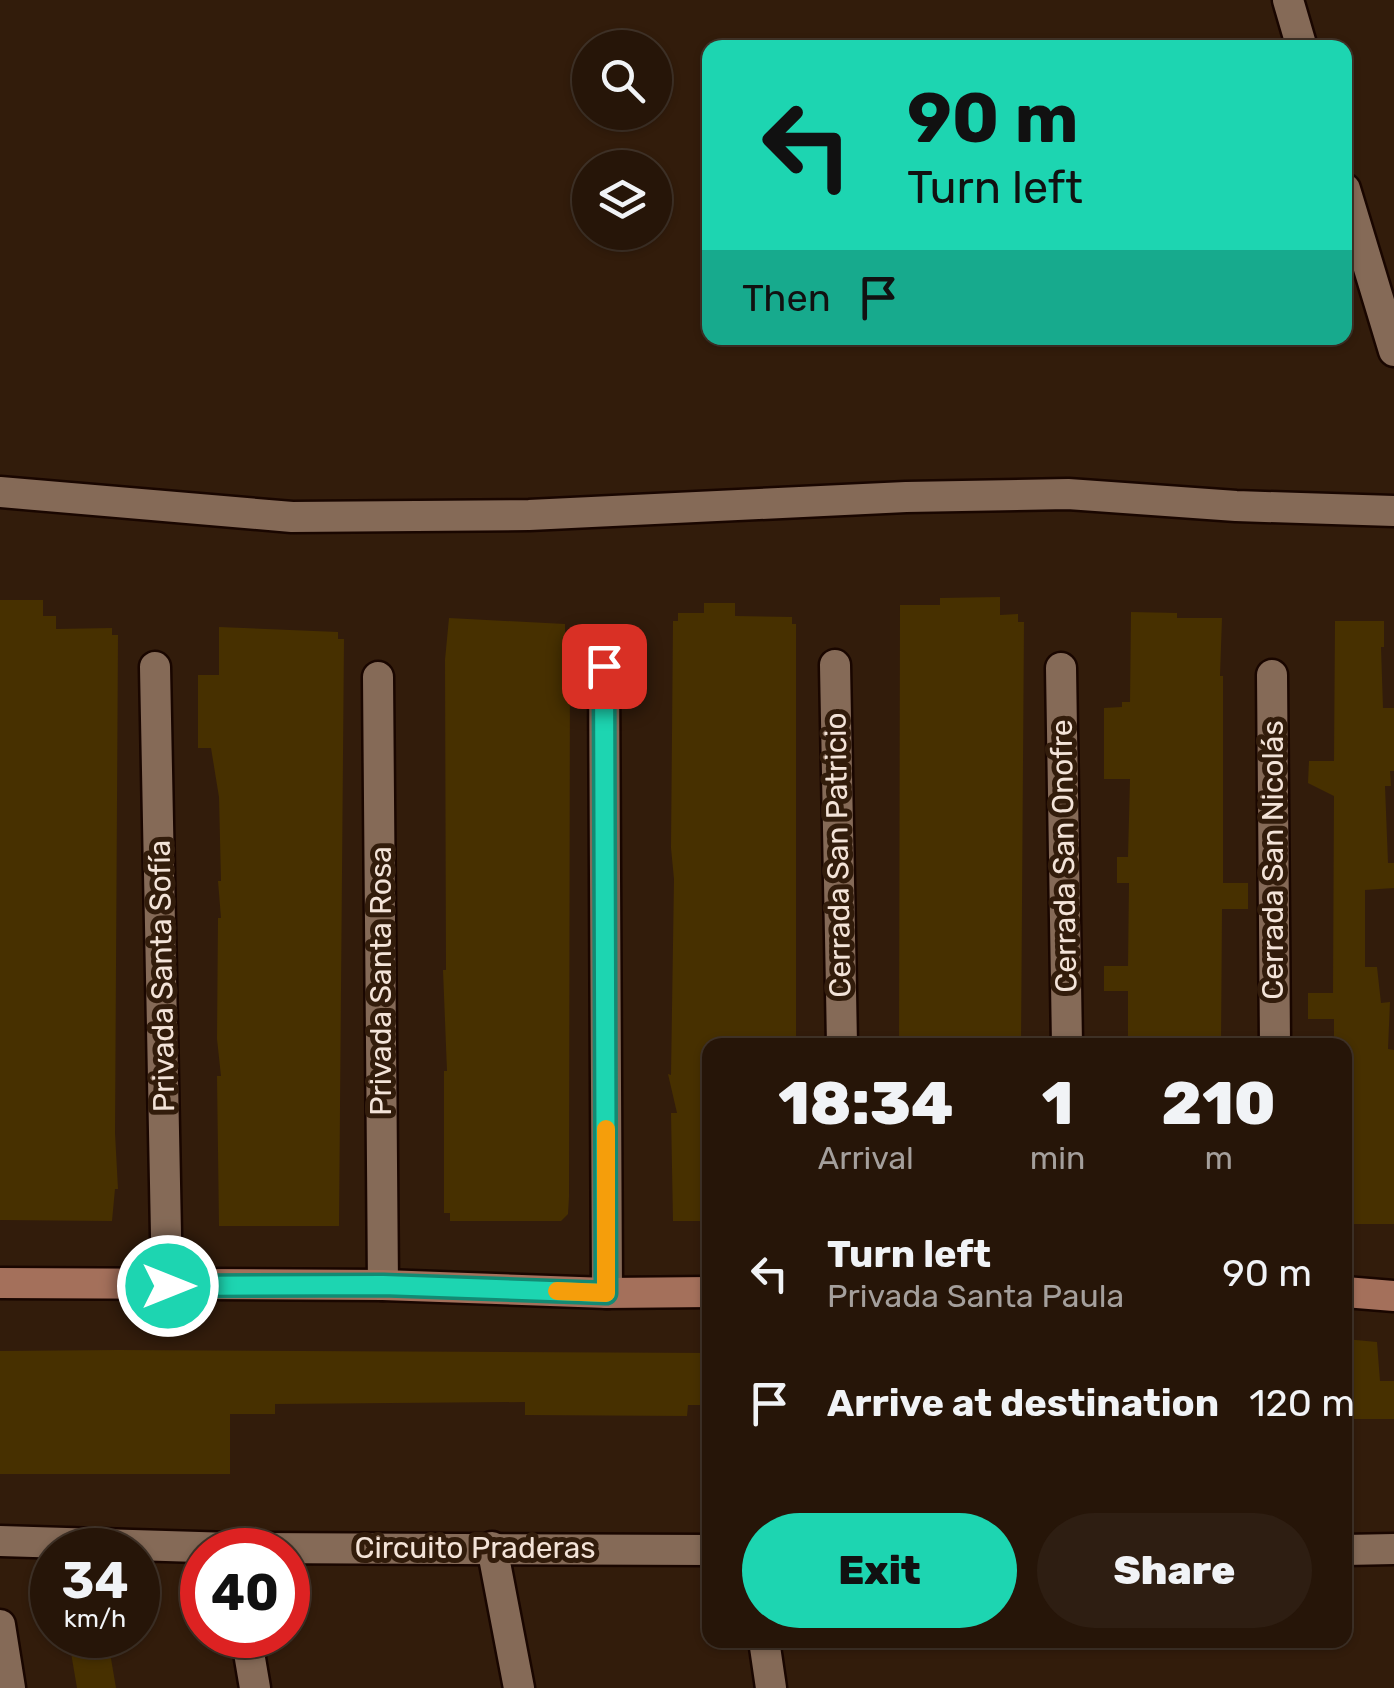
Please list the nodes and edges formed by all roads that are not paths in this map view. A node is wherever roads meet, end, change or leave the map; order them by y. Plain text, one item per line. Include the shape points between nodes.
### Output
1 (1288, 0) edge
2 (1300, 40) edge
3 (1352, 212) edge
4 (1394, 350) edge
5 (0, 492) edge
6 (1394, 511) edge
7 (835, 665) dead end
8 (604, 666) dead end
9 (155, 667) dead end
10 (1061, 668) dead end
11 (1272, 675) dead end
12 (378, 676) dead end
13 (842, 1038) edge
14 (1067, 1038) edge
15 (1274, 1038) edge
16 (0, 1283) edge
17 (383, 1285) junction
18 (168, 1286) junction
19 (702, 1292) edge
20 (606, 1293) junction
21 (1352, 1293) edge
22 (1394, 1296) edge
23 (0, 1541) edge
24 (180, 1547) edge
25 (492, 1547) junction
26 (310, 1548) edge
27 (1394, 1549) edge
28 (702, 1550) edge
29 (1352, 1550) edge
30 (0, 1624) edge
31 (765, 1648) edge
32 (250, 1658) edge
33 (10, 1688) edge
34 (255, 1688) edge
35 (519, 1688) edge
36 (771, 1688) edge

1 - 2 street
3 - 4 street
5 - 6 street via 292,517 1068,494
7 - 13 street, Cerrada San Patricio
8 - 20 street
9 - 18 street, Privada Santa Sofía
10 - 14 street, Cerrada San Onofre
11 - 15 street, Cerrada San Nicolás
12 - 17 street, Privada Santa Rosa
16 - 18 street
17 - 18 street
17 - 20 street
19 - 20 street
21 - 22 street
23 - 24 street, Circuito Praderas
25 - 26 street, Circuito Praderas
25 - 28 street, Circuito Praderas
25 - 35 street
27 - 29 street
30 - 33 street
31 - 36 street
32 - 34 street

